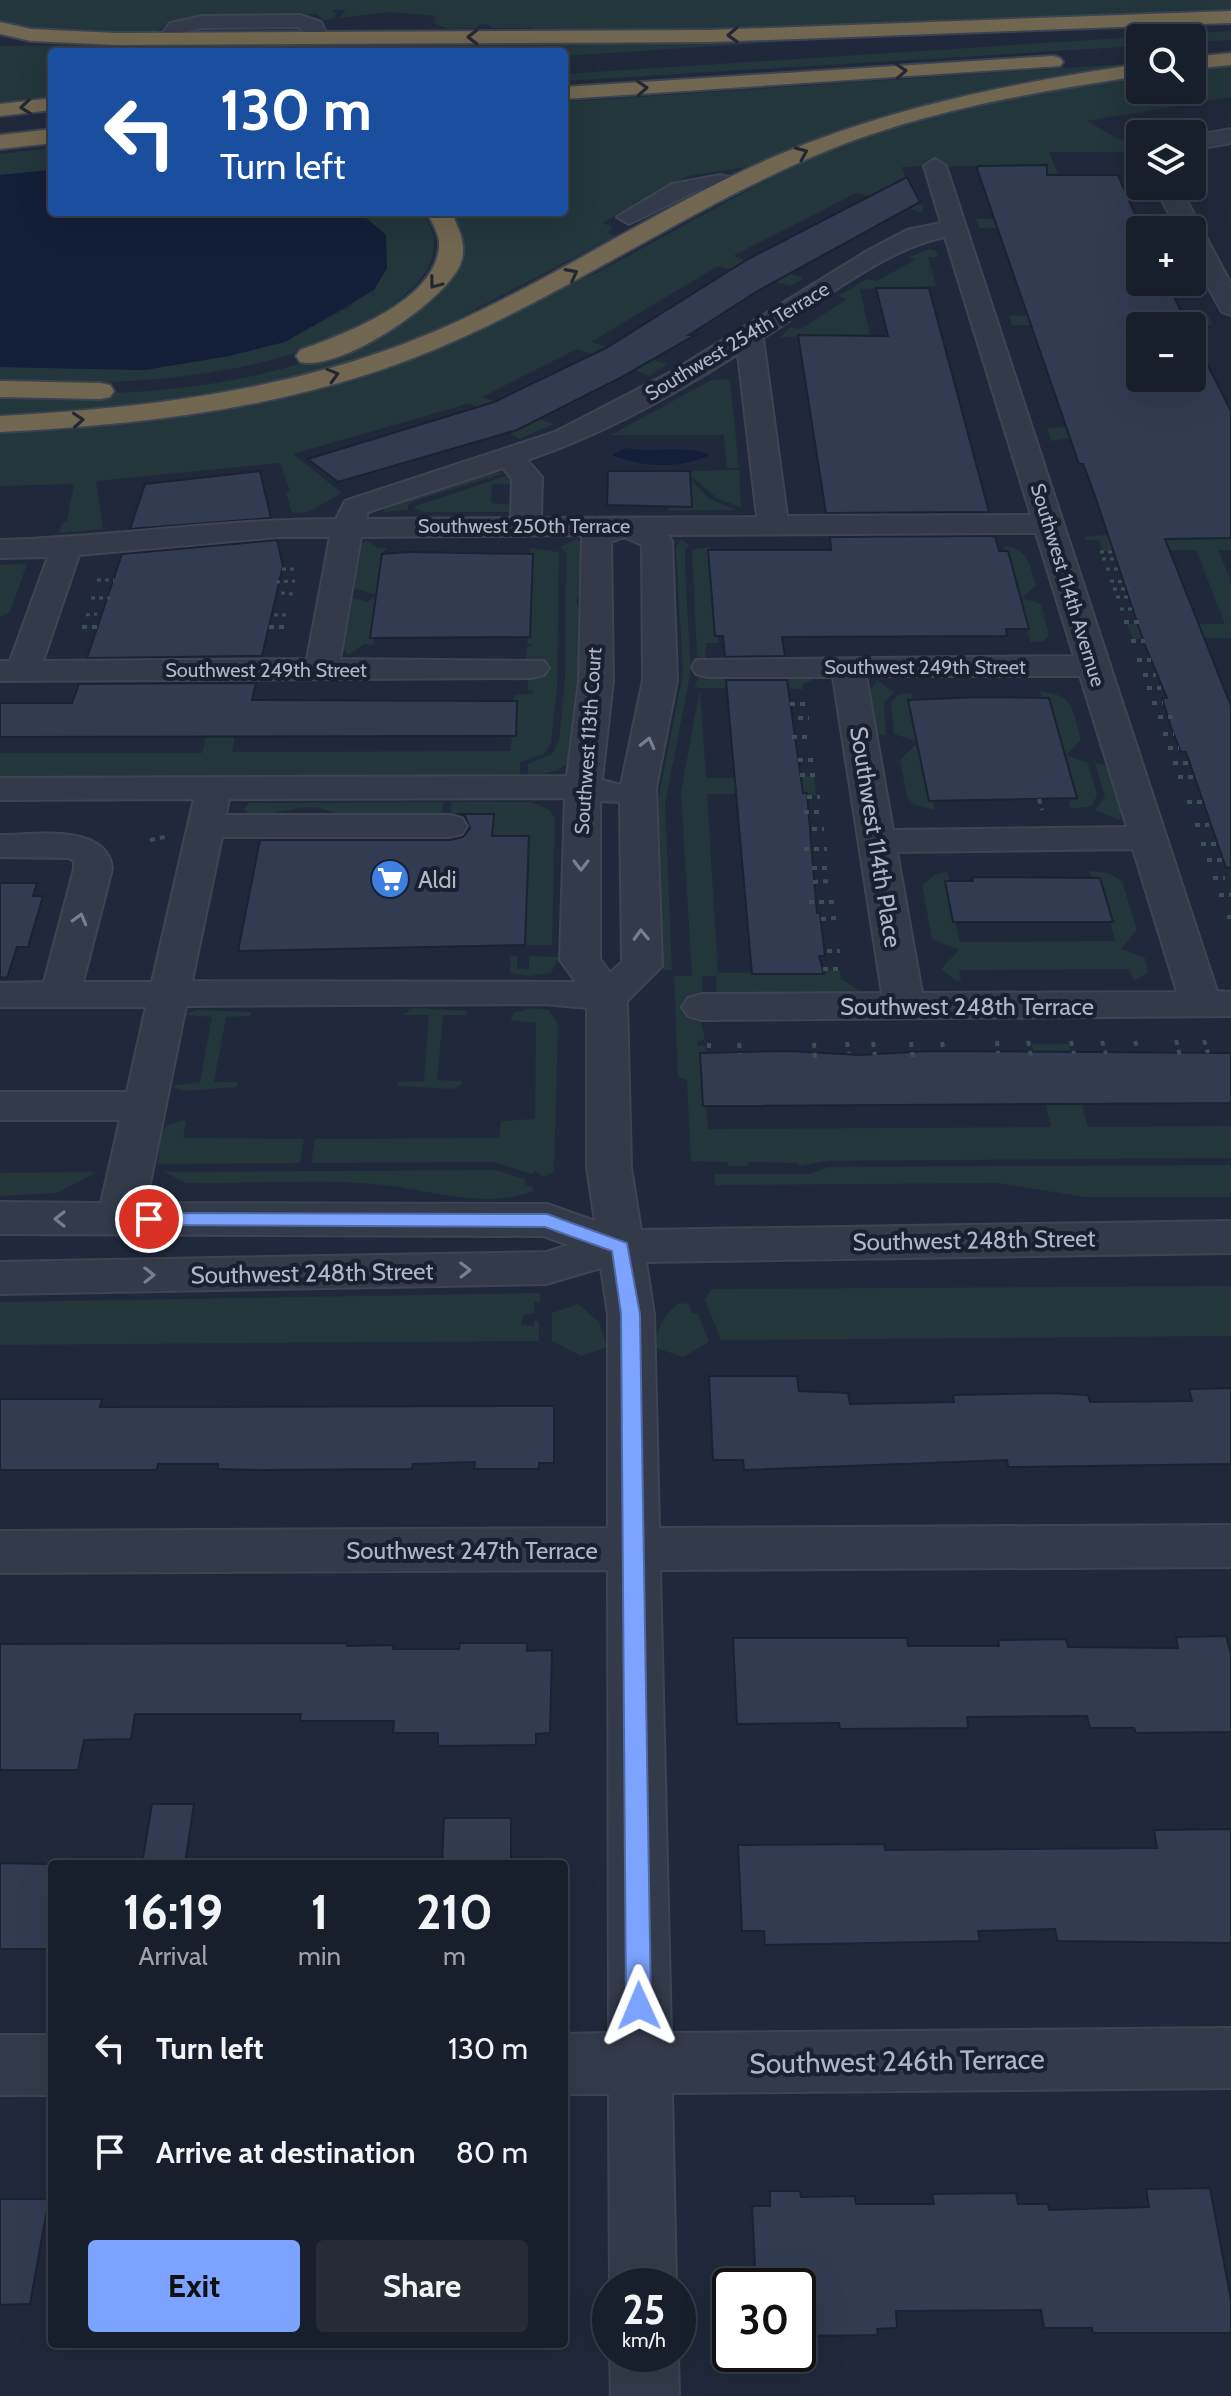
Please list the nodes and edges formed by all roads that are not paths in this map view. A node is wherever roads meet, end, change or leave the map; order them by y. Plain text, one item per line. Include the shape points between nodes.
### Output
1 (1231, 19) edge
2 (0, 28) edge
3 (315, 31) dead end
4 (117, 39) junction
5 (169, 39) junction
6 (0, 42) edge
7 (1231, 50) edge
8 (1206, 52) edge
9 (659, 57) dead end
10 (1126, 57) edge
11 (1231, 59) edge
12 (1206, 62) edge
13 (1126, 72) edge
14 (568, 93) edge
15 (48, 104) edge
16 (0, 110) edge
17 (1231, 136) edge
18 (48, 137) edge
19 (1206, 140) edge
20 (48, 142) edge
21 (0, 143) edge
22 (935, 166) dead end
23 (735, 185) junction
24 (441, 216) edge
25 (629, 217) dead end
26 (954, 228) junction
27 (1206, 237) edge
28 (1225, 239) dead end
29 (1206, 261) edge
30 (1231, 307) edge
31 (749, 334) junction
32 (0, 389) edge
33 (0, 424) edge
34 (509, 458) junction
35 (773, 524) junction
36 (1050, 524) junction
37 (526, 526) junction
38 (625, 526) junction
39 (349, 527) junction
40 (67, 547) junction
41 (0, 549) edge
42 (595, 589) junction
43 (658, 594) junction
44 (1093, 666) junction
45 (708, 667) dead end
46 (848, 667) junction
47 (532, 668) dead end
48 (322, 669) junction
49 (12, 671) edge
50 (585, 787) junction
51 (0, 789) edge
52 (210, 807) junction
53 (638, 820) junction
54 (449, 826) dead end
55 (1149, 838) junction
56 (877, 841) junction
57 (0, 846) edge
58 (169, 993) junction
59 (0, 995) edge
60 (60, 995) junction
61 (607, 997) junction
62 (1212, 1016) edge
63 (907, 1024) junction
64 (706, 1025) road end
65 (0, 1106) edge
66 (145, 1106) junction
67 (0, 1218) edge
68 (120, 1219) junction
69 (1231, 1237) edge
70 (620, 1247) junction
71 (0, 1278) edge
72 (1231, 1546) edge
73 (632, 1549) junction
74 (0, 1552) edge
75 (1231, 2058) edge
76 (568, 2064) edge
77 (640, 2064) junction
78 (0, 2065) edge
79 (48, 2065) edge
80 (643, 2268) edge
81 (644, 2372) edge
82 (645, 2396) edge

1 -> 5 highway via 711,36
1 - 9 highway
2 - 4 highway via 31,35
3 - 5 street via 300,21 203,22 177,27
4 - 5 highway
4 - 6 highway
7 - 8 highway
14 -> 10 highway
11 - 12 highway
23 -> 13 highway via 822,145 920,114
15 -> 16 highway
17 - 19 street
18 - 21 highway
20 - 21 highway
22 - 26 street, Southwest 114th Avernue
23 - 25 street via 698,180
33 -> 23 highway via 204,405 374,363 509,308
24 -> 32 highway via 451,245 434,287 392,319 328,349 255,371 175,385 72,392
26 - 31 street, Southwest 254th Terrace via 915,235
26 - 36 street, Southwest 114th Avernue
27 - 28 street
29 - 30 street
31 - 34 street, Southwest 254th Terrace via 683,377 565,438
31 - 35 street
34 - 37 street via 527,477
34 - 39 street, Southwest 254th Terrace via 366,502 352,510
35 - 36 street, Southwest 250th Terrace
35 - 38 street, Southwest 250th Terrace
36 - 44 street, Southwest 114th Avernue
37 - 38 street, Southwest 250th Terrace
37 - 39 street, Southwest 250th Terrace
38 - 42 street, Southwest 113th Court via 596,537
38 - 43 street via 657,541
39 - 40 street, Southwest 250th Terrace via 253,529
39 - 48 street
40 - 41 street, Southwest 250th Terrace
40 - 49 street
42 - 43 street via 627,587
42 - 50 street, Southwest 113th Court via 595,694
53 -> 43 street via 641,768 659,691
44 - 46 street, Southwest 249th Street
44 - 55 street, Southwest 114th Avernue
45 - 46 street, Southwest 249th Street
46 - 56 street, Southwest 114th Place
47 - 48 street, Southwest 249th Street
48 - 49 street, Southwest 249th Street
50 - 52 street
50 - 53 street via 618,795
50 -> 61 street, Southwest 113th Court via 580,960
51 - 52 street
52 - 54 street
52 - 58 street
61 -> 53 street via 642,966
55 - 56 street
55 - 62 street, Southwest 114th Avernue
56 - 63 street, Southwest 114th Place
60 -> 57 street via 92,856 76,847
58 - 60 street
58 - 61 street via 544,992
58 - 66 street
59 - 60 street
61 - 70 street via 609,1168
62 - 63 street, Southwest 248th Terrace
63 - 64 street, Southwest 248th Terrace
65 - 66 street
66 - 68 street
68 -> 67 street, Southwest 248th Street
68 - 70 street, Southwest 248th Street via 547,1220
69 - 70 street, Southwest 248th Street
71 -> 70 street, Southwest 248th Street via 526,1269
70 - 73 street via 631,1314
72 - 73 street, Southwest 247th Terrace
73 - 74 street, Southwest 247th Terrace
73 - 77 street
75 - 77 street, Southwest 246th Terrace
76 - 77 street, Southwest 246th Terrace
77 - 80 street
78 - 79 street
81 - 82 street

